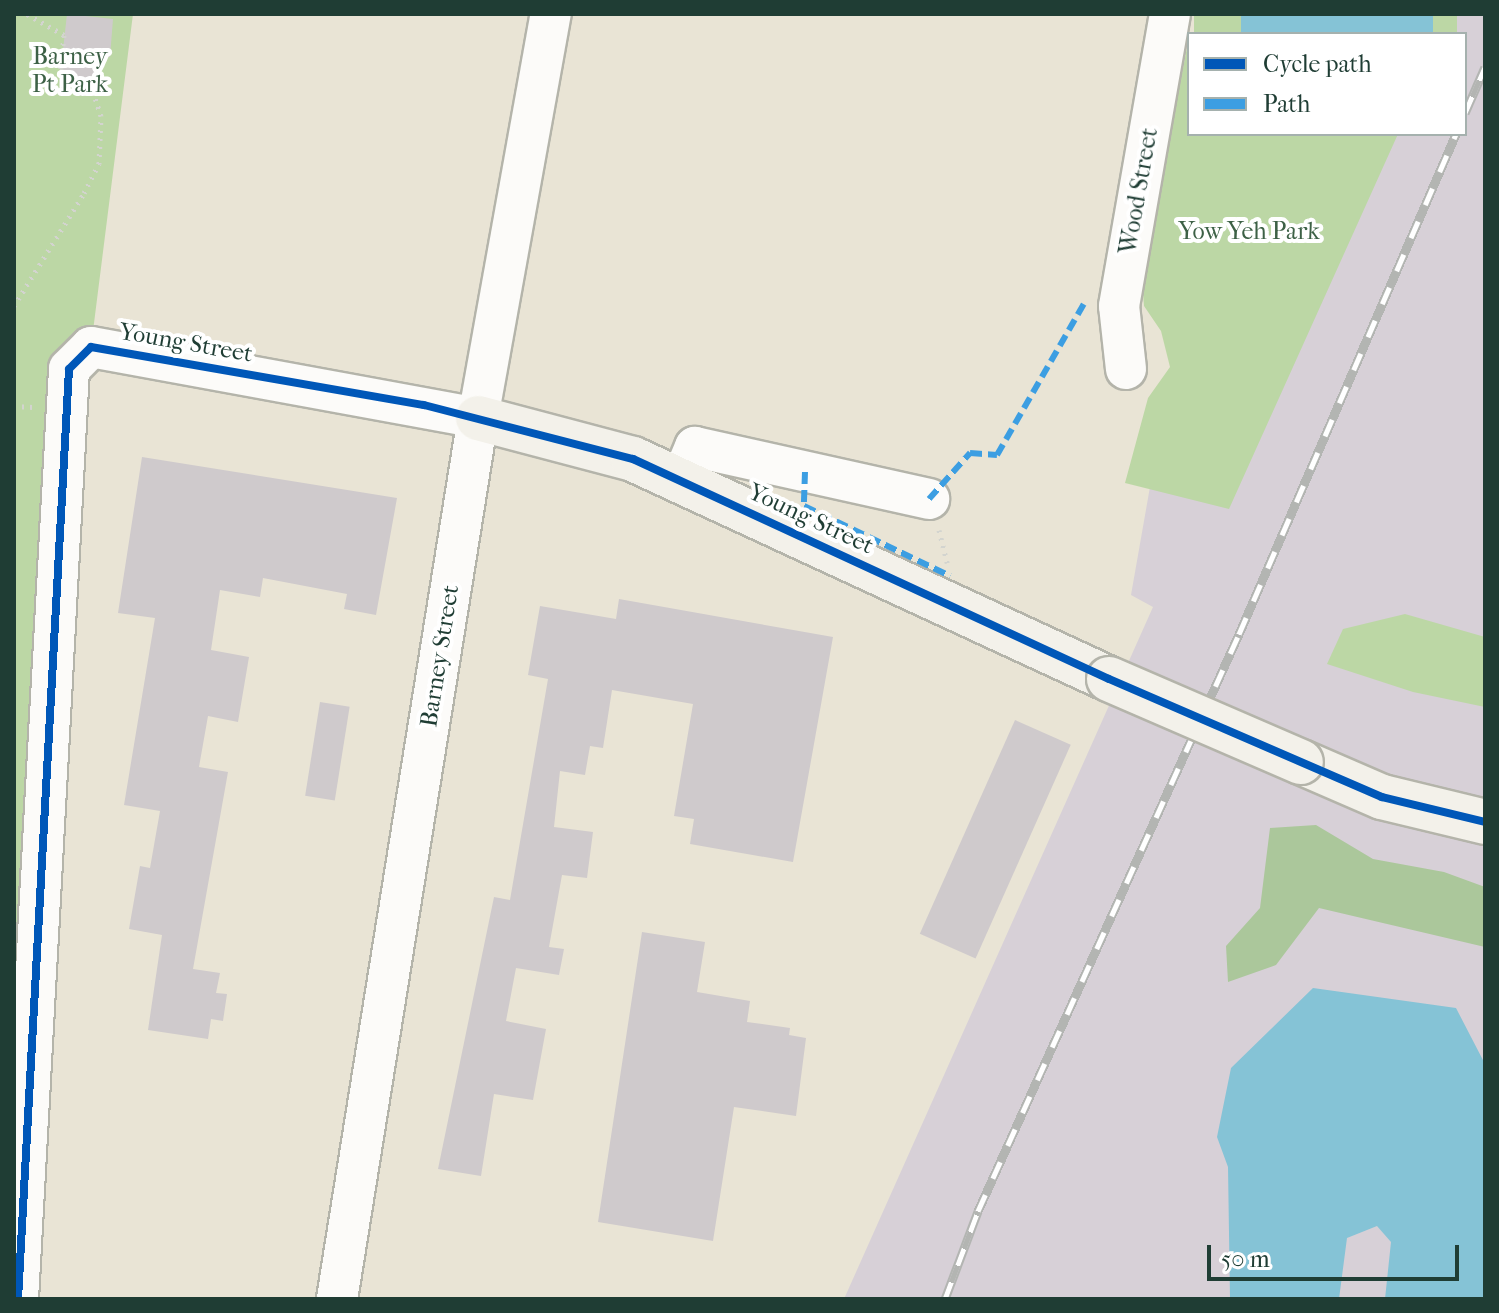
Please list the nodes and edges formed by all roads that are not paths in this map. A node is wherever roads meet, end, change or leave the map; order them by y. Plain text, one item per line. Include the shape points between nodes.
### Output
1 (551, 14) edge
2 (1170, 14) edge
3 (1126, 369) dead end
4 (478, 418) junction
5 (681, 480) junction
6 (929, 499) road end
7 (1485, 822) edge
8 (18, 1299) edge
9 (337, 1299) edge

1 - 4 street, Barney Street
2 - 3 street, Wood Street via 1119,306
4 - 5 street, Young Street via 633,459
4 - 8 street, Young Street via 91,347 69,369
4 - 9 street, Barney Street
5 - 6 street via 695,447
5 - 7 street, Young Street, bridge via 1109,679 1382,797

